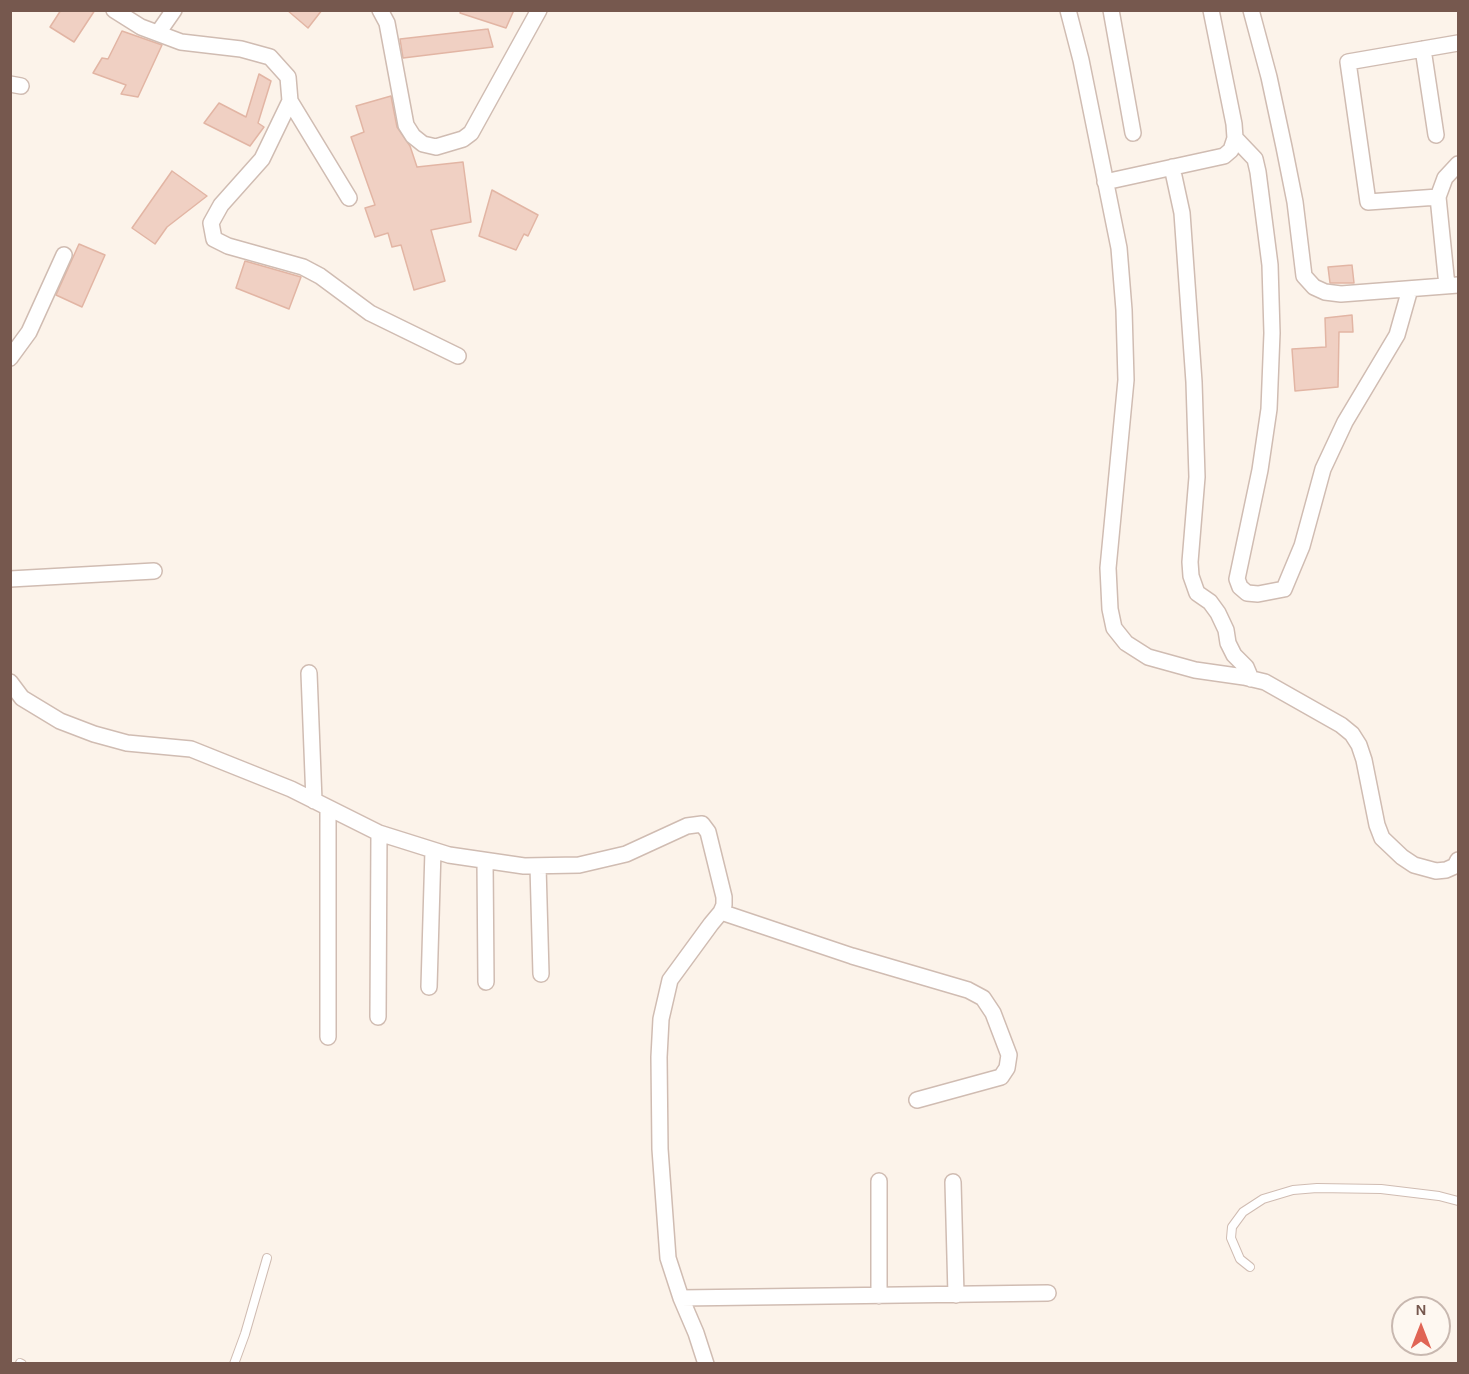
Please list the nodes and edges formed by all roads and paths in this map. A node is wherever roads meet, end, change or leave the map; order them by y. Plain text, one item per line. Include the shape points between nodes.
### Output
1 (114, 10) edge
2 (174, 10) edge
3 (380, 10) edge
4 (539, 10) edge
5 (1068, 10) edge
6 (1111, 10) edge
7 (1211, 10) edge
8 (1251, 10) edge
9 (158, 33) junction
10 (1458, 42) edge
11 (1423, 49) junction
12 (290, 101) junction
13 (1133, 133) dead end
14 (1436, 135) dead end
15 (1235, 138) junction
16 (1458, 164) edge
17 (1172, 167) junction
18 (1105, 182) junction
19 (1438, 196) junction
20 (349, 198) dead end
21 (64, 255) dead end
22 (1453, 285) edge
23 (1410, 289) junction
24 (458, 356) dead end
25 (10, 358) edge
26 (154, 571) dead end
27 (10, 579) edge
28 (309, 673) dead end
29 (1251, 679) junction
30 (10, 682) edge
31 (321, 804) junction
32 (379, 833) junction
33 (433, 850) junction
34 (485, 861) junction
35 (538, 866) junction
36 (1457, 866) edge
37 (721, 912) junction
38 (541, 974) dead end
39 (486, 982) dead end
40 (429, 987) dead end
41 (378, 1017) dead end
42 (328, 1037) dead end
43 (917, 1100) dead end
44 (879, 1181) dead end
45 (953, 1182) dead end
46 (1458, 1201) edge
47 (267, 1258) dead end
48 (1250, 1267) dead end
49 (1048, 1293) dead end
50 (956, 1294) junction
51 (879, 1296) junction
52 (681, 1298) junction
53 (234, 1364) edge
54 (706, 1364) edge

1 - 9 street
2 - 9 street
3 - 4 street via 387,22 405,125 423,144 436,147 471,133
5 - 18 street
6 - 13 street
7 - 15 street
8 - 23 street via 1284,147 1304,276 1314,287 1341,294
9 - 12 street via 181,42 241,49 270,57 288,77
10 - 11 street
11 - 14 street
11 - 19 street via 1348,62 1368,202
12 - 20 street
12 - 24 street via 262,159 211,223 214,239 303,267 370,313
15 - 17 street via 1224,156
15 - 23 street via 1254,159 1258,172 1270,265 1272,333 1269,409 1237,579 1247,593 1284,589 1302,546 1323,469 1345,422 1397,335
16 - 19 street via 1445,178
17 - 18 street
17 - 29 street via 1183,222 1194,382 1197,477 1191,576 1197,593 1218,613 1234,655
18 - 29 street via 1119,248 1126,354 1121,454 1108,568 1114,628 1126,643 1148,657
19 - 22 street
21 - 25 street via 29,332
22 - 23 street
26 - 27 street
28 - 31 street
29 - 36 street via 1284,692 1352,734 1364,760 1382,838 1402,857 1436,871
30 - 31 street via 22,698 60,721 127,743 191,749
31 - 32 street
31 - 42 street
32 - 33 street
32 - 41 street
33 - 34 street
33 - 40 street
34 - 35 street
34 - 39 street
35 - 37 street via 579,865 626,854 687,826 702,824 708,832 724,897
35 - 38 street
37 - 43 street via 983,998 1009,1054 1007,1068 1001,1077
37 - 52 street via 670,980 661,1019 660,1149 668,1258
44 - 51 street
45 - 50 street
46 - 48 lane via 1381,1189 1317,1188 1263,1199 1243,1212 1232,1227 1231,1238 1240,1259
47 - 53 lane
49 - 50 street
50 - 51 street
51 - 52 street
52 - 54 street

